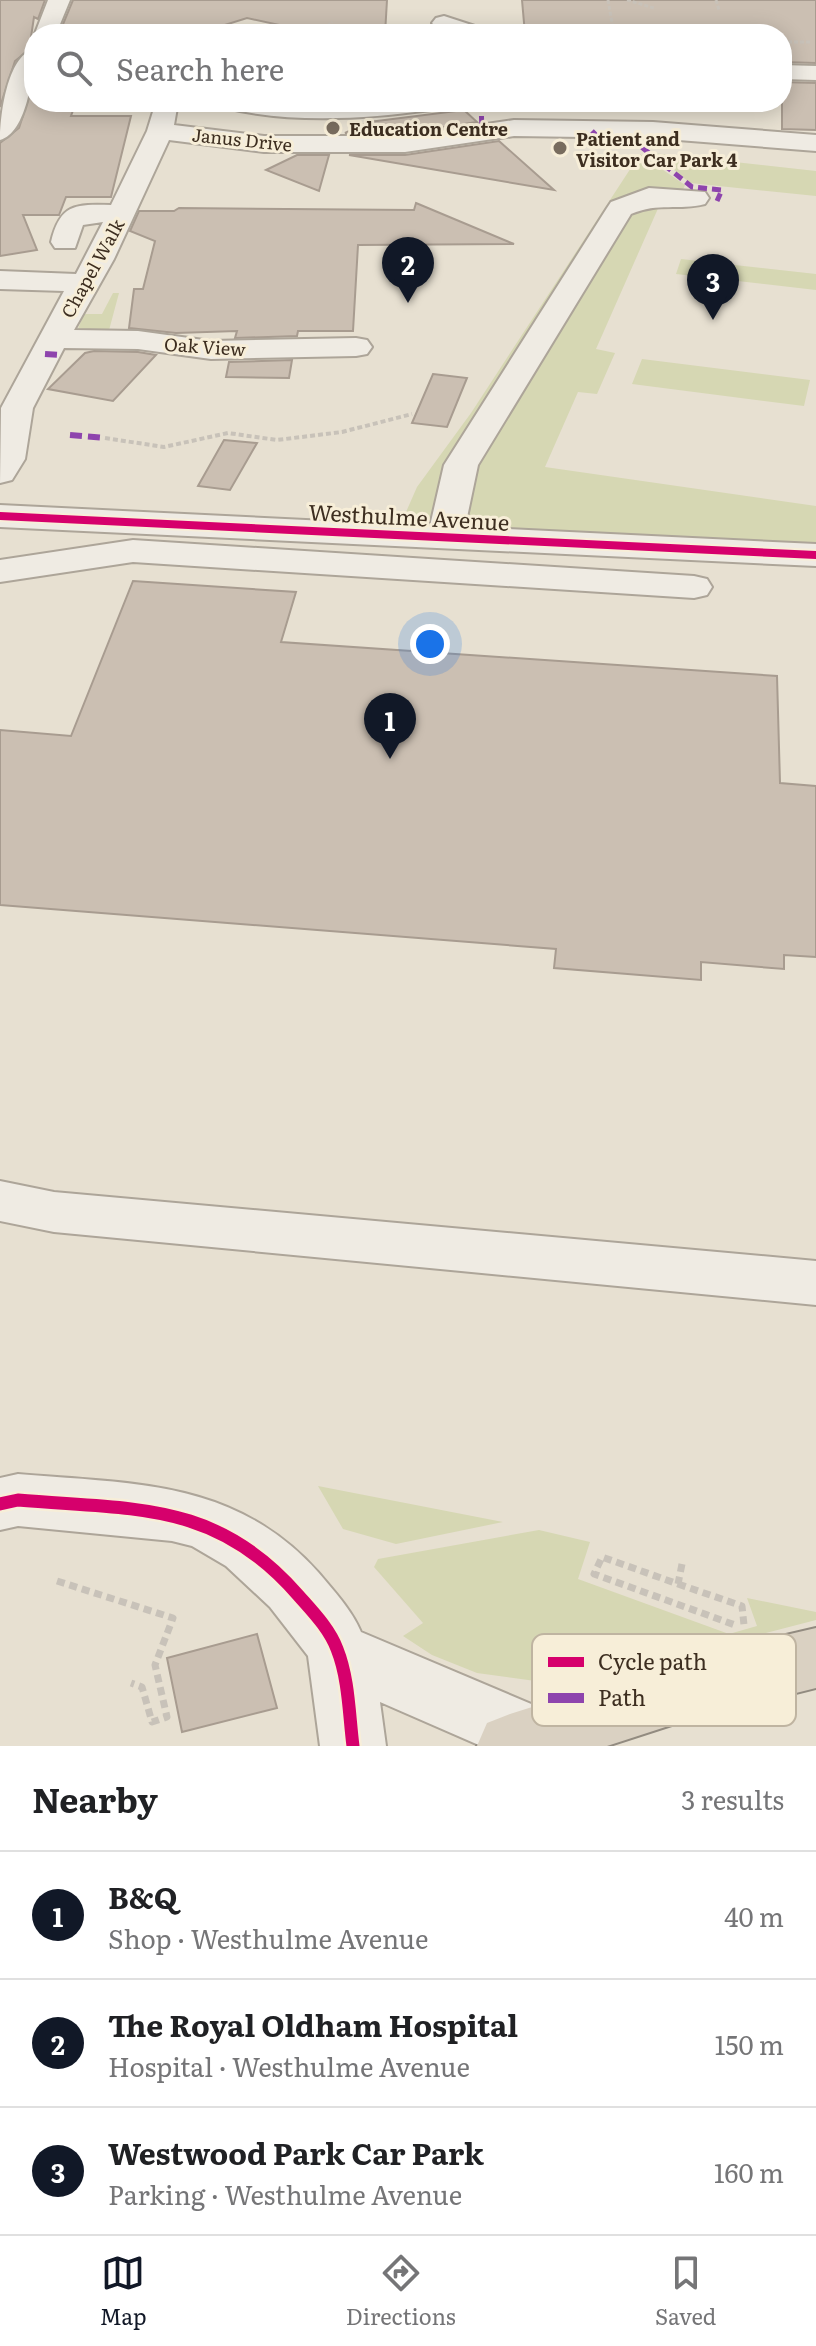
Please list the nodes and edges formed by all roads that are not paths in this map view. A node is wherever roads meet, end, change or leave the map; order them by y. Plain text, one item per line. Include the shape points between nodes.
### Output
1 (59, 0) edge
2 (444, 23) dead end
3 (48, 24) edge
4 (447, 24) edge
5 (792, 72) edge
6 (816, 73) edge
7 (24, 78) edge
8 (165, 112) edge
9 (502, 112) edge
10 (514, 128) junction
11 (160, 131) junction
12 (0, 132) edge
13 (816, 143) edge
14 (695, 198) dead end
15 (121, 214) junction
16 (65, 242) dead end
17 (0, 280) edge
18 (83, 283) junction
19 (53, 339) junction
20 (356, 347) dead end
21 (7, 432) edge
22 (0, 473) edge
23 (0, 516) edge
24 (446, 537) junction
25 (816, 555) edge
26 (0, 571) edge
27 (694, 587) dead end
28 (0, 1201) edge
29 (816, 1283) edge
30 (6, 1498) edge
31 (339, 1653) junction
32 (816, 1658) edge
33 (796, 1663) edge
34 (569, 1726) edge
35 (521, 1741) edge
36 (353, 1746) edge

1 - 3 street
2 - 4 street
5 - 6 street
7 - 12 street
8 - 11 street, Chapel Walk
9 - 10 street via 504,122
10 - 11 street, Janus Drive via 384,145 264,144
10 - 13 street, Janus Drive via 653,130
11 - 15 street, Chapel Walk
14 - 24 street via 649,196 621,208 461,465
15 - 16 street via 89,213 70,220
15 - 18 street, Chapel Walk
17 - 18 street
18 - 19 street, Chapel Walk
19 - 20 street, Oak View via 138,340 211,350
19 - 21 street, Chapel Walk
21 - 22 street, Chapel Walk
23 - 24 street, Westhulme Avenue
24 - 25 street, Westhulme Avenue
26 - 27 street via 133,551
28 - 29 street via 54,1212
30 - 31 street via 172,1514 241,1540 272,1564
31 - 35 street
31 - 36 street
32 - 33 highway
34 - 35 highway

